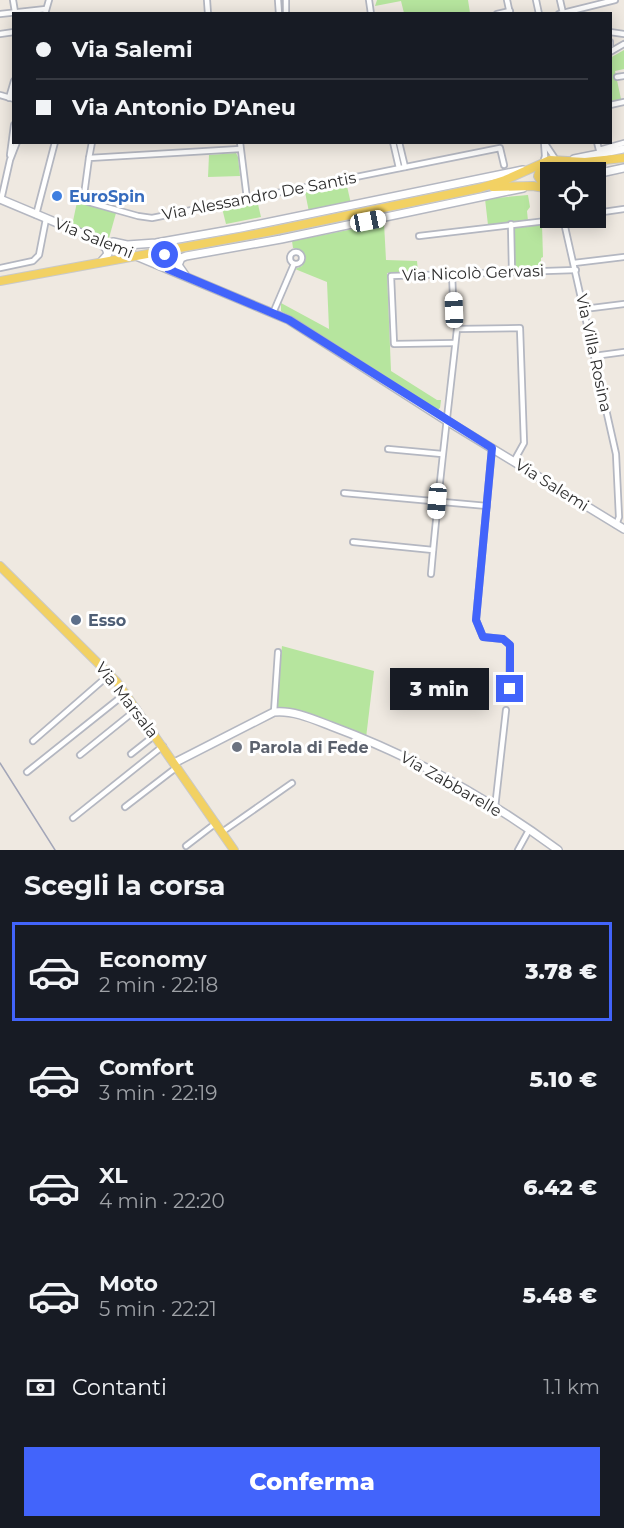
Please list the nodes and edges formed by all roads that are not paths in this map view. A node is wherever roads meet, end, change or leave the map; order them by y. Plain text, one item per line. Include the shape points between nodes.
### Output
1 (13, 0) edge
2 (49, 0) edge
3 (507, 0) edge
4 (615, 0) edge
5 (46, 11) edge
6 (15, 12) edge
7 (26, 12) edge
8 (510, 12) edge
9 (565, 12) edge
10 (11, 32) edge
11 (0, 34) edge
12 (624, 76) edge
13 (617, 77) dead end
14 (0, 95) edge
15 (11, 98) edge
16 (12, 142) edge
17 (624, 143) edge
18 (16, 144) edge
19 (54, 144) edge
20 (92, 144) edge
21 (240, 144) edge
22 (394, 144) edge
23 (399, 144) edge
24 (544, 144) edge
25 (545, 144) edge
26 (598, 144) edge
27 (240, 149) junction
28 (624, 149) edge
29 (89, 158) junction
30 (621, 159) edge
31 (10, 160) junction
32 (558, 161) junction
33 (542, 162) edge
34 (554, 162) edge
35 (606, 164) edge
36 (504, 165) dead end
37 (540, 165) junction
38 (402, 167) junction
39 (624, 168) edge
40 (606, 172) edge
41 (540, 179) edge
42 (533, 186) junction
43 (540, 187) edge
44 (480, 188) junction
45 (0, 199) edge
46 (247, 199) junction
47 (420, 200) junction
48 (456, 203) junction
49 (624, 209) edge
50 (606, 212) edge
51 (36, 214) junction
52 (46, 219) junction
53 (540, 221) edge
54 (511, 224) junction
55 (241, 228) junction
56 (565, 228) edge
57 (267, 232) junction
58 (84, 234) junction
59 (419, 236) dead end
60 (95, 238) junction
61 (112, 245) junction
62 (167, 251) junction
63 (138, 256) junction
64 (624, 257) edge
65 (113, 261) junction
66 (99, 263) junction
67 (574, 263) junction
68 (157, 264) junction
69 (294, 264) dead end
70 (0, 268) edge
71 (168, 269) junction
72 (576, 270) junction
73 (512, 272) junction
74 (452, 274) junction
75 (187, 277) junction
76 (0, 281) edge
77 (624, 304) edge
78 (584, 309) junction
79 (273, 313) junction
80 (454, 320) dead end
81 (455, 343) junction
82 (624, 352) edge
83 (594, 356) junction
84 (447, 421) junction
85 (492, 448) junction
86 (388, 449) dead end
87 (442, 454) junction
88 (514, 461) junction
89 (344, 493) dead end
90 (437, 501) junction
91 (487, 506) junction
92 (616, 525) junction
93 (624, 529) edge
94 (353, 542) dead end
95 (433, 550) junction
96 (0, 566) edge
97 (431, 574) dead end
98 (278, 652) dead end
99 (110, 674) junction
100 (126, 693) junction
101 (509, 697) dead end
102 (137, 709) junction
103 (506, 710) dead end
104 (274, 712) junction
105 (155, 735) junction
106 (33, 741) dead end
107 (163, 746) junction
108 (131, 754) dead end
109 (80, 755) dead end
110 (176, 765) junction
111 (27, 772) dead end
112 (292, 783) dead end
113 (125, 807) dead end
114 (495, 809) junction
115 (73, 818) dead end
116 (216, 823) junction
117 (528, 830) junction
118 (222, 832) junction
119 (186, 846) dead end
120 (230, 848) edge
121 (518, 850) edge
122 (558, 850) edge

1 - 6 street
2 - 5 street
3 - 8 street
4 - 9 street
5 - 7 street
6 - 7 street
10 - 11 street
12 - 13 street
14 - 15 street
16 - 31 street
17 - 26 street via 599,150
18 - 31 street
19 - 51 street
20 - 29 street
21 - 27 street
22 - 38 street
23 - 38 street
24 - 33 street
25 - 32 street
27 - 29 street
27 - 46 street
28 - 32 street
29 - 46 street, Via Alessandro De Santis via 85,199 138,216 152,218
30 - 32 main road
30 - 35 main road
31 - 45 street
32 - 34 main road
36 - 38 street, Via Alessandro De Santis via 500,148
37 - 41 main road
37 - 44 main road
37 - 55 street
38 - 46 street, Via Alessandro De Santis
39 - 40 street
42 - 43 main road
42 - 44 main road
42 - 48 street
44 - 47 main road
45 - 51 street, Via Salemi
47 - 48 street
47 - 57 main road
48 - 75 street via 186,256 178,265
49 - 50 street
51 - 52 street, Via Salemi
52 - 58 street, Via Salemi
52 - 70 street via 37,258
53 - 54 street
54 - 59 street
54 - 73 street
55 - 57 street
55 - 60 street via 141,245
56 - 67 street, Via Villa Rosina
57 - 62 main road
58 - 60 street, Via Salemi
58 - 66 street via 107,250 107,257
60 - 61 street, Via Salemi
61 - 63 street, Via Salemi
61 - 65 street
62 - 63 main road
62 - 71 street via 164,258
63 - 65 main road
63 - 68 street, Via Salemi
64 - 67 street
65 - 66 main road
65 - 68 street
66 - 76 main road
67 - 72 street, Via Villa Rosina
68 - 71 street, Via Salemi
69 - 79 street
71 - 75 street, Via Salemi
72 - 73 street, Via Nicolò Gervasi
72 - 78 street, Via Villa Rosina
73 - 74 street, Via Nicolò Gervasi
74 - 80 street
74 - 81 street, Via Nicolò Gervasi via 391,276 392,310 394,344
75 - 79 street, Via Salemi
77 - 78 street
78 - 83 street, Via Villa Rosina
79 - 84 street, Via Salemi via 303,327
81 - 84 street
81 - 88 street via 457,329 520,328 524,443
82 - 83 street
83 - 92 street, Via Villa Rosina via 616,454
84 - 85 street, Via Salemi
84 - 87 street
85 - 88 street, Via Salemi
85 - 91 street
86 - 87 street
87 - 90 street
88 - 92 street, Via Salemi
89 - 90 street
90 - 91 street
90 - 95 street
91 - 101 street via 476,620 483,637 503,639 510,645
92 - 93 street, Via Salemi
94 - 95 street
95 - 97 street
96 - 99 main road, Via Marsala
98 - 104 street
99 - 100 main road, Via Marsala
99 - 106 street
100 - 102 main road, Via Marsala
100 - 111 street
102 - 105 main road, Via Marsala
102 - 109 street
103 - 114 street
104 - 110 street
104 - 114 street, Via Zabbarelle via 288,712 323,723 418,762
105 - 107 main road, Via Marsala
105 - 108 street
107 - 110 main road, Via Marsala
107 - 115 street
110 - 113 street
110 - 116 main road, Via Marsala
112 - 118 street
114 - 117 street, Via Zabbarelle
116 - 118 main road, Via Marsala
116 - 119 street
117 - 121 street
117 - 122 street, Via Zabbarelle
118 - 120 main road, Via Marsala

